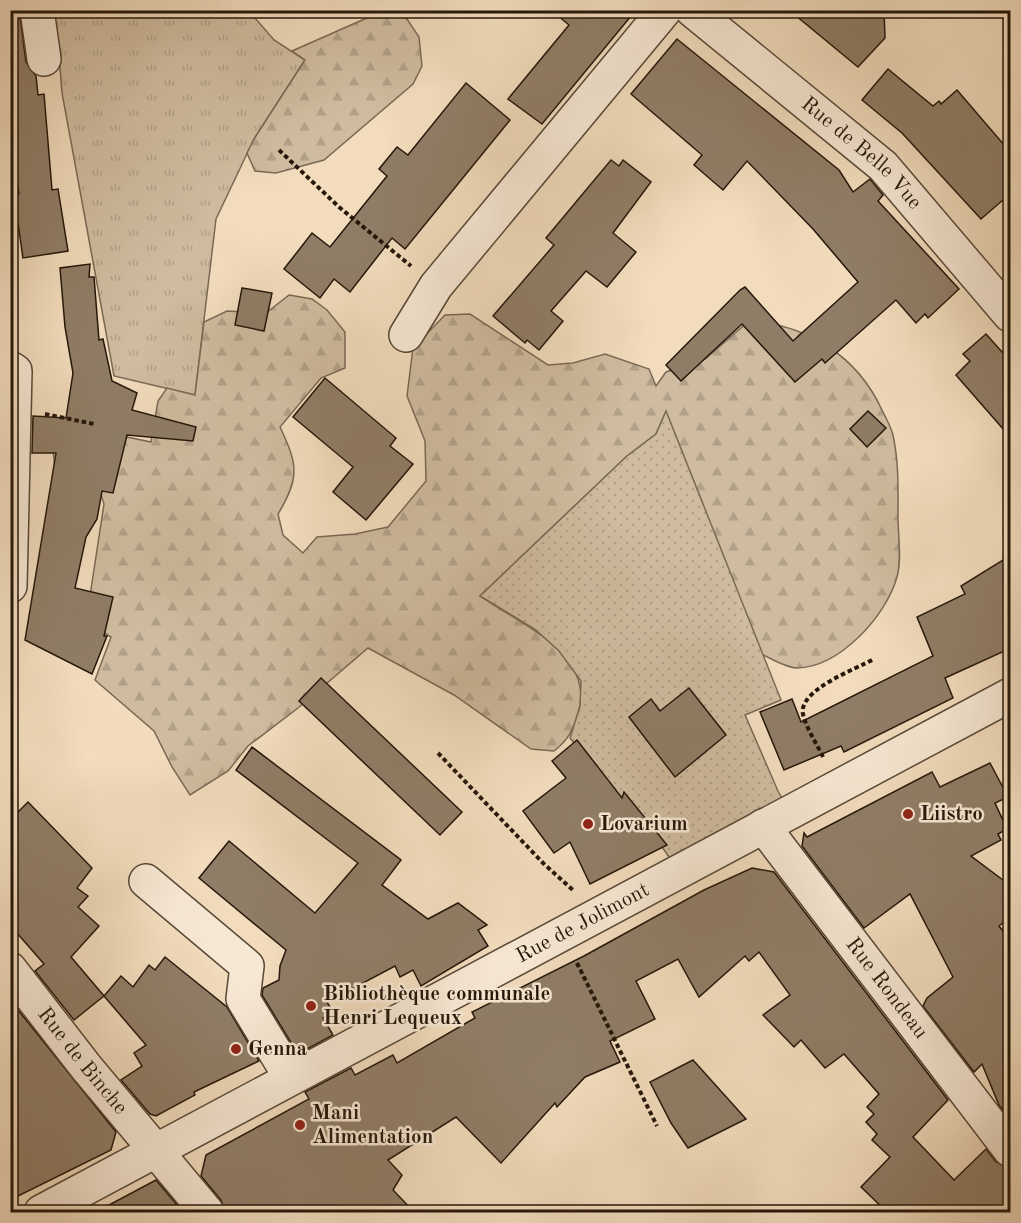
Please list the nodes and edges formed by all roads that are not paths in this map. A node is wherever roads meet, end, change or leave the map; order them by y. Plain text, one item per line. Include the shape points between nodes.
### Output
1 (37, 10) edge
2 (665, 10) edge
3 (692, 10) edge
4 (44, 58) dead end
5 (1011, 315) edge
6 (406, 335) dead end
7 (13, 370) edge
8 (10, 586) edge
9 (1011, 695) edge
10 (763, 826) junction
11 (146, 881) dead end
12 (10, 969) edge
13 (291, 1078) junction
14 (1011, 1150) edge
15 (155, 1151) junction
16 (41, 1212) edge
17 (207, 1212) edge

1 - 4 street
2 - 6 street via 435,286
3 - 5 street, Rue de Belle Vue via 883,166
7 - 8 street
9 - 10 street, Rue de Jolimont
10 - 13 street, Rue de Jolimont
10 - 14 street, Rue Rondeau
11 - 13 street via 247,966 243,999
12 - 15 street, Rue de Binche
13 - 15 street, Rue de Jolimont
15 - 16 street, Rue de Jolimont
15 - 17 street, Rue de Binche

